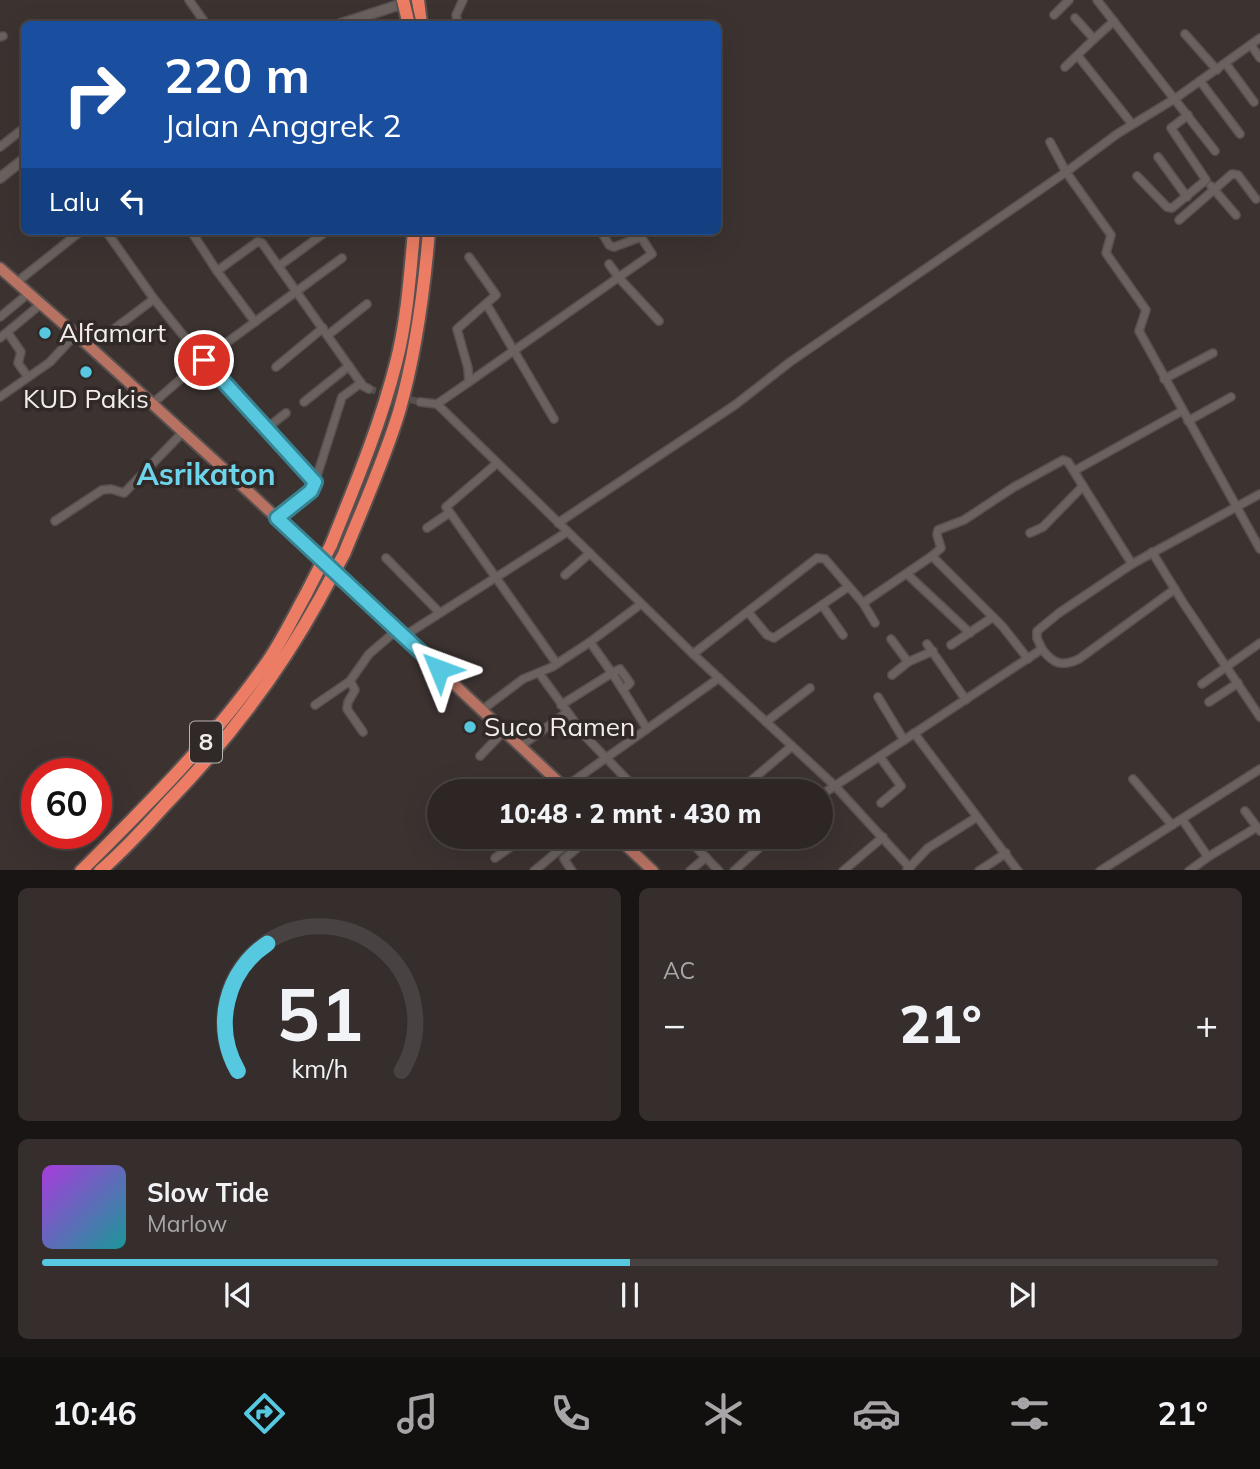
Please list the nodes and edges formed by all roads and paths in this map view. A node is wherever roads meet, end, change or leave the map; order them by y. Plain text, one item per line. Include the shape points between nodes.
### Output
1 (188, 0) edge
2 (404, 0) edge
3 (417, 0) edge
4 (463, 0) edge
5 (1069, 0) edge
6 (1097, 0) edge
7 (1054, 15) dead end
8 (1074, 18) dead end
9 (204, 21) edge
10 (350, 21) edge
11 (408, 21) edge
12 (421, 21) edge
13 (457, 21) edge
14 (1115, 21) junction
15 (1185, 34) dead end
16 (1260, 38) edge
17 (1094, 39) junction
18 (1251, 45) junction
19 (1077, 56) junction
20 (1260, 58) edge
21 (1226, 64) junction
22 (1065, 67) dead end
23 (1217, 70) junction
24 (1200, 81) junction
25 (1176, 98) junction
26 (1254, 102) dead end
27 (1188, 115) junction
28 (1132, 124) junction
29 (21, 130) edge
30 (1240, 134) dead end
31 (1050, 142) dead end
32 (0, 147) edge
33 (1215, 150) dead end
34 (1158, 157) dead end
35 (21, 161) edge
36 (1066, 172) junction
37 (1137, 176) dead end
38 (0, 178) edge
39 (1206, 180) junction
40 (1213, 189) junction
41 (1187, 197) junction
42 (1256, 199) dead end
43 (1236, 215) dead end
44 (1179, 220) dead end
45 (76, 235) edge
46 (109, 235) edge
47 (194, 235) edge
48 (322, 235) edge
49 (414, 235) edge
50 (429, 235) edge
51 (603, 235) edge
52 (469, 257) dead end
53 (342, 258) dead end
54 (609, 264) dead end
55 (279, 266) junction
56 (0, 268) edge
57 (217, 271) junction
58 (618, 278) junction
59 (17, 282) junction
60 (297, 292) junction
61 (29, 293) junction
62 (154, 299) junction
63 (41, 304) junction
64 (367, 304) dead end
65 (487, 304) junction
66 (0, 317) edge
67 (659, 321) dead end
68 (255, 322) junction
69 (325, 332) junction
70 (8, 333) junction
71 (76, 334) junction
72 (0, 338) edge
73 (90, 347) junction
74 (513, 351) junction
75 (1213, 353) dead end
76 (204, 360) junction
77 (349, 366) junction
78 (276, 367) dead end
79 (28, 377) junction
80 (1164, 379) junction
81 (469, 382) junction
82 (361, 383) junction
83 (369, 389) tunnel mouth
84 (0, 397) edge
85 (1231, 397) dead end
86 (420, 401) tunnel mouth
87 (304, 402) dead end
88 (153, 403) junction
89 (437, 404) junction
90 (1182, 411) junction
91 (286, 413) dead end
92 (554, 419) dead end
93 (1188, 421) junction
94 (267, 428) junction
95 (183, 432) junction
96 (496, 464) junction
97 (1074, 471) junction
98 (315, 482) junction
99 (1083, 486) junction
100 (1260, 494) edge
101 (1235, 506) junction
102 (449, 513) junction
103 (277, 518) junction
104 (55, 522) dead end
105 (558, 523) junction
106 (426, 528) dead end
107 (567, 531) junction
108 (1030, 533) dead end
109 (1260, 549) edge
110 (1152, 552) junction
111 (590, 553) junction
112 (932, 556) junction
113 (386, 558) dead end
114 (1132, 564) junction
115 (907, 574) junction
116 (565, 575) dead end
117 (496, 577) junction
118 (848, 587) junction
119 (1175, 589) junction
120 (863, 603) junction
121 (642, 604) junction
122 (822, 605) junction
123 (439, 612) junction
124 (748, 612) junction
125 (993, 617) junction
126 (875, 622) dead end
127 (401, 633) junction
128 (970, 633) junction
129 (843, 635) dead end
130 (891, 639) dead end
131 (590, 642) junction
132 (1260, 643) edge
133 (927, 644) dead end
134 (951, 645) dead end
135 (1042, 649) junction
136 (933, 651) junction
137 (693, 654) junction
138 (1028, 659) junction
139 (908, 662) junction
140 (556, 663) junction
141 (1227, 666) junction
142 (539, 673) junction
143 (612, 673) junction
144 (892, 675) dead end
145 (719, 678) junction
146 (350, 681) junction
147 (1238, 682) junction
148 (1202, 684) dead end
149 (810, 688) dead end
150 (878, 697) dead end
151 (966, 700) junction
152 (1209, 702) dead end
153 (315, 705) dead end
154 (561, 705) junction
155 (482, 710) junction
156 (566, 713) junction
157 (1260, 717) edge
158 (766, 722) junction
159 (647, 729) junction
160 (504, 731) junction
161 (363, 732) dead end
162 (914, 733) junction
163 (904, 740) junction
164 (521, 746) junction
165 (792, 746) junction
166 (480, 756) dead end
167 (880, 757) junction
168 (605, 759) junction
169 (1259, 773) edge
170 (556, 779) edge
171 (579, 779) edge
172 (626, 779) edge
173 (753, 779) edge
174 (1133, 779) dead end
175 (834, 785) junction
176 (881, 803) dead end
177 (1245, 811) dead end
178 (977, 817) junction
179 (1182, 819) junction
180 (1172, 825) junction
181 (1258, 829) edge
182 (883, 838) junction
183 (508, 849) edge
184 (560, 849) edge
185 (576, 849) edge
186 (630, 849) edge
187 (698, 849) edge
188 (757, 849) edge
189 (1006, 853) junction
190 (706, 857) junction
191 (1208, 857) junction
192 (495, 858) dead end
193 (104, 868) edge
194 (908, 869) edge
195 (81, 870) edge
196 (534, 870) edge
197 (572, 870) edge
198 (653, 870) edge
199 (690, 870) edge
200 (719, 870) edge
201 (734, 870) edge
202 (843, 870) edge
203 (979, 870) edge
204 (1018, 870) edge
205 (1100, 870) edge
206 (1192, 870) edge

1 - 9 street
2 - 11 highway, bridge
3 - 10 street
3 - 12 highway
4 - 13 street
5 - 7 street
6 - 14 street
8 - 17 street
14 - 17 street
14 - 25 street
15 - 23 street
16 - 18 street
17 - 19 street
18 - 20 street
18 - 21 street
19 - 22 street
19 - 28 street
21 - 23 street
21 - 26 street
23 - 24 street
24 - 25 street
24 - 30 street
25 - 27 street
25 - 28 street
27 - 33 street
27 - 39 street via 1171,128
28 - 36 street
29 - 32 street
31 - 36 street
34 - 41 street
35 - 38 street
36 - 80 street via 1111,235 1106,253 1146,310 1139,331
36 - 105 street via 790,362 735,405
37 - 41 street via 1167,206 1177,206
39 - 40 street
39 - 41 street
40 - 42 street via 1235,174
40 - 43 street
40 - 44 street
45 - 59 street
46 - 62 street
47 - 57 street
48 - 55 street
49 - 195 highway, 8, bridge via 404,328 375,433 331,545 306,594 265,666 219,727
50 - 193 highway, 8, bridge via 421,307 399,412 344,554 320,600 245,714
51 - 58 street via 614,247 641,237 652,253
52 - 65 street via 496,295
53 - 60 street
54 - 58 street
55 - 57 street via 260,242
55 - 60 street
56 - 59 main road
57 - 68 street
58 - 67 street
58 - 74 street
59 - 61 main road
60 - 68 street
60 - 69 street
61 - 63 main road
61 - 66 street
62 - 73 street
62 - 76 street
63 - 70 street
63 - 71 main road
64 - 69 street
65 - 74 street
65 - 81 street via 457,329
68 - 76 street
69 - 77 street
69 - 78 street
70 - 72 street
70 - 79 street via 21,352 18,363
71 - 73 main road
71 - 79 street via 50,362
73 - 88 main road
74 - 81 street
74 - 92 street
75 - 80 street
76 - 88 street
76 - 94 street
77 - 82 street
77 - 87 street
79 - 84 street
80 - 90 street
81 - 89 street
82 - 83 street
82 - 98 street via 342,397
85 - 93 street
86 - 89 street
88 - 95 main road
89 - 96 street
90 - 93 street
90 - 97 street
91 - 94 street
93 - 101 street
94 - 98 street
95 - 103 main road
95 - 104 street via 124,493 102,490
96 - 102 street via 449,503
96 - 105 street
97 - 99 street
97 - 112 street via 1066,460 1057,461 964,520 938,530 941,548
98 - 103 street via 311,491
99 - 108 street via 1043,527
99 - 114 street
100 - 101 street
101 - 109 street
101 - 110 street
102 - 106 street
102 - 117 street
103 - 127 main road
105 - 107 street
107 - 111 street
107 - 117 street
110 - 114 street
110 - 119 street
111 - 116 street
111 - 121 street
112 - 115 street
112 - 125 street
113 - 123 street
114 - 135 street via 1037,631
115 - 120 street
115 - 128 street
117 - 123 street
117 - 140 street
118 - 120 street
118 - 122 street
118 - 124 street via 825,559 817,558
119 - 135 street via 1066,665 1055,663
119 - 141 street
120 - 126 street
121 - 131 street
121 - 137 street
122 - 124 street via 774,638
122 - 129 street
123 - 127 street
124 - 137 street
125 - 128 street
125 - 138 street
127 - 146 street via 364,660
127 - 155 main road
128 - 134 street
130 - 139 street
131 - 140 street
131 - 143 street
132 - 141 street
133 - 136 street
135 - 138 street
136 - 139 street
136 - 151 street
137 - 145 street
138 - 151 street
139 - 144 street
140 - 142 street
141 - 147 street
141 - 148 street
142 - 154 street
142 - 155 street via 523,679
143 - 154 street
143 - 159 street via 620,669 631,682 623,690
145 - 158 street
145 - 159 street
146 - 153 street
146 - 161 street via 355,690 347,709
147 - 152 street
147 - 157 street
149 - 158 street
150 - 163 street
151 - 162 street
154 - 156 street
155 - 160 main road
156 - 164 street
156 - 168 street
158 - 165 street
159 - 168 street
160 - 164 main road
160 - 166 street
162 - 163 street
162 - 178 street
163 - 167 street
164 - 170 main road
165 - 173 street
165 - 175 street
167 - 175 street
167 - 176 street via 901,786
168 - 171 street
168 - 172 street
169 - 179 street
174 - 180 street
175 - 182 street
177 - 181 street
178 - 189 street
178 - 194 street via 928,848
179 - 180 street
179 - 191 street
180 - 205 street
181 - 191 street
182 - 194 street
182 - 202 street
183 - 192 street
184 - 196 street
185 - 197 street via 564,859
186 - 198 main road
187 - 190 street
188 - 201 street
189 - 203 street
189 - 204 street
190 - 199 street
190 - 200 street
191 - 206 street

